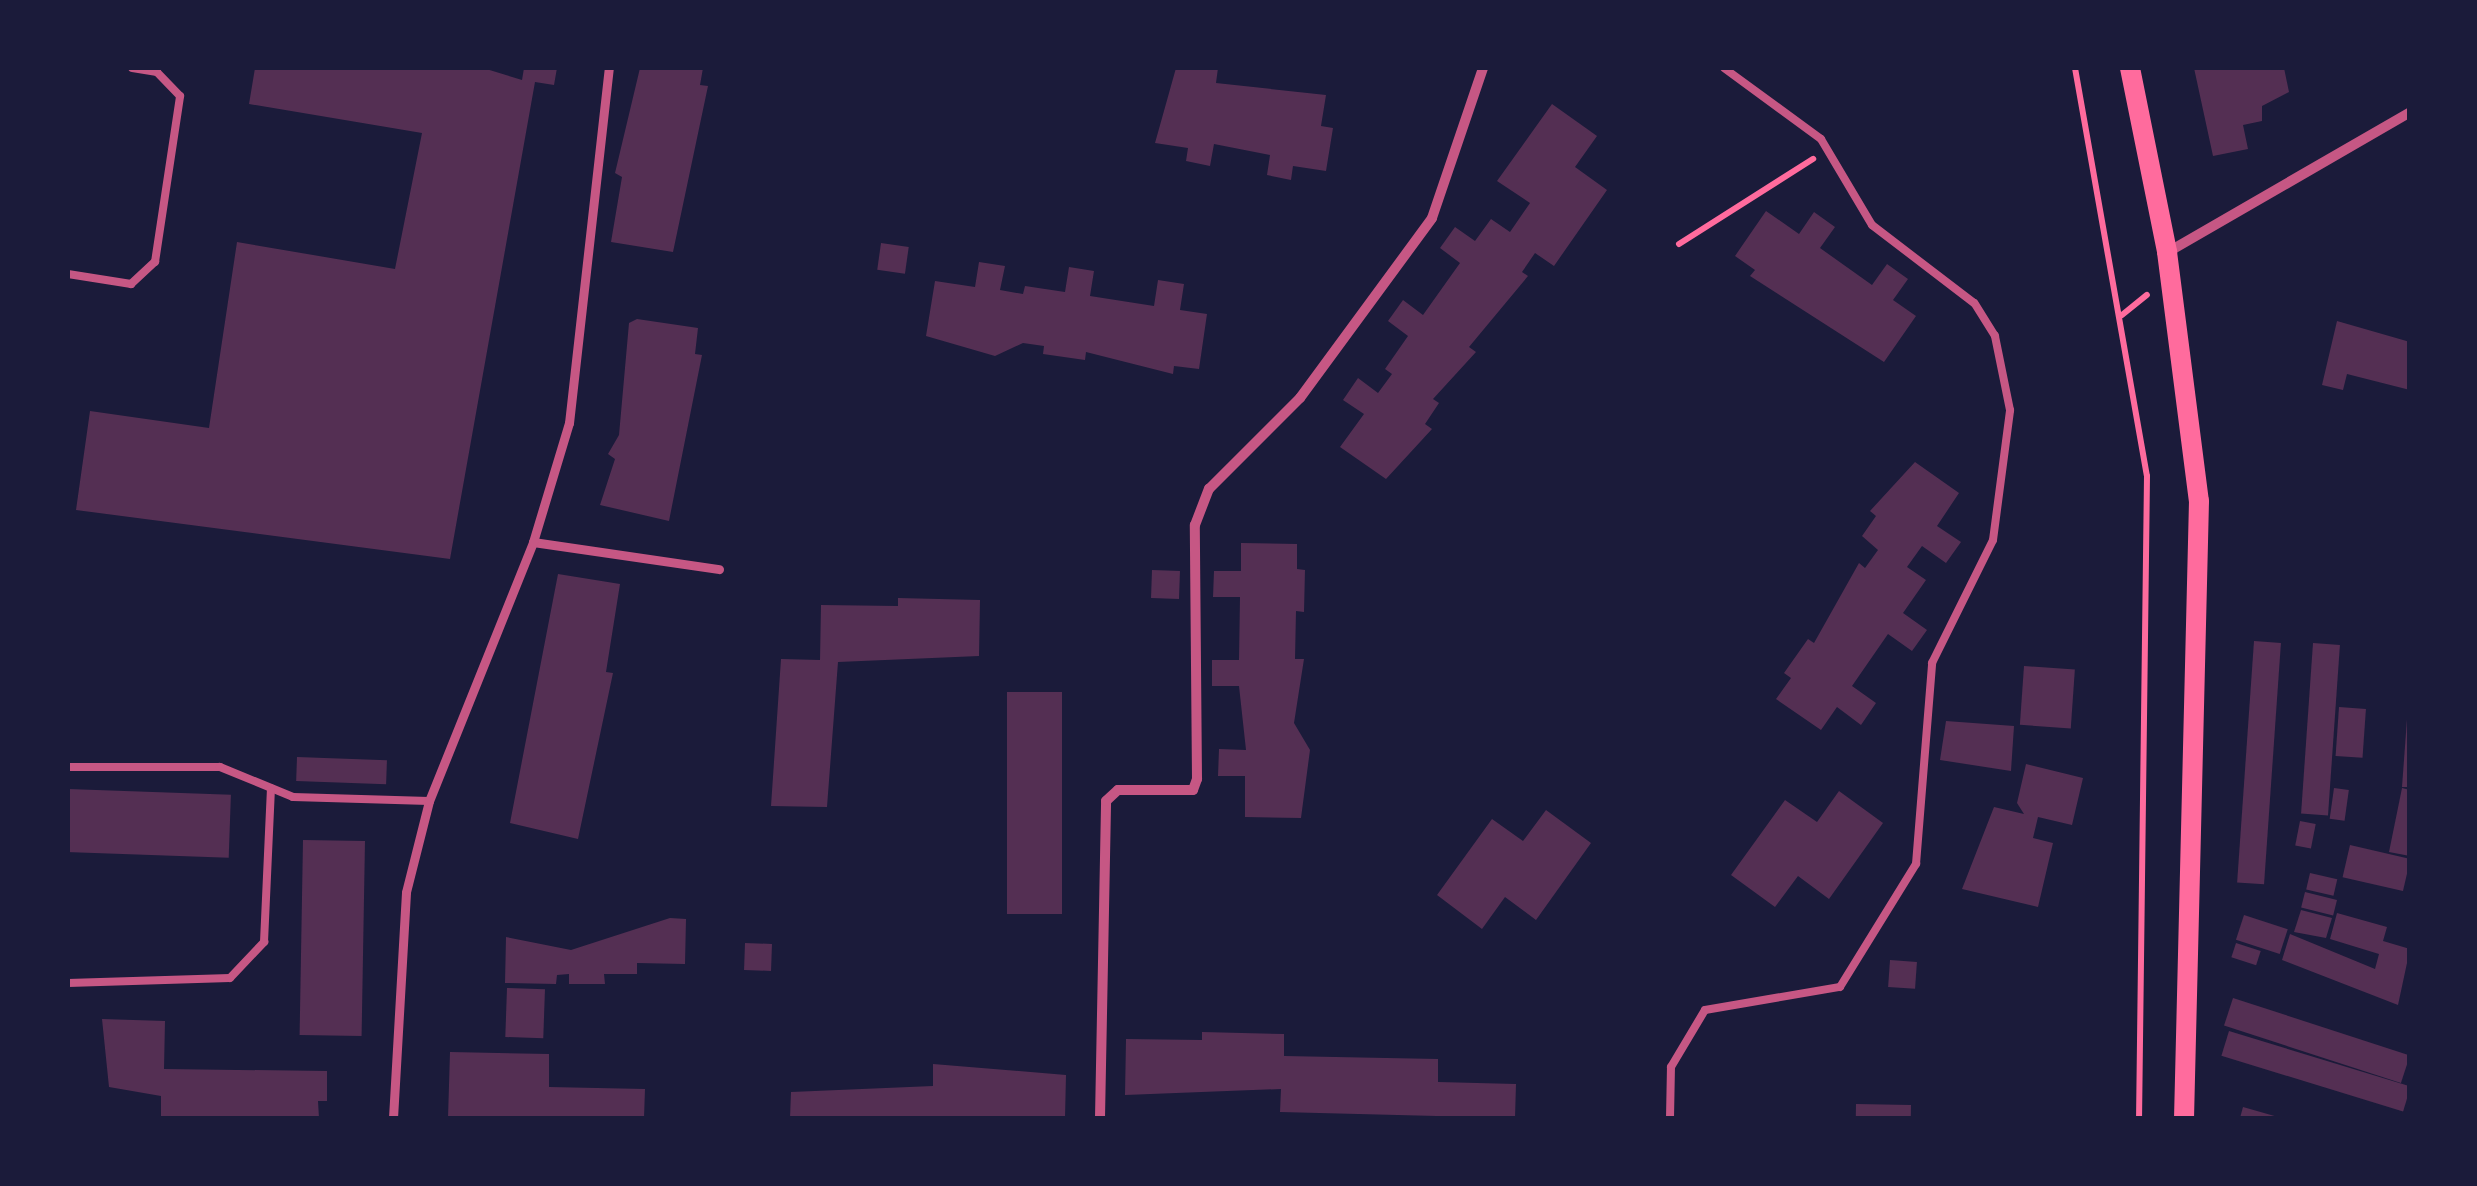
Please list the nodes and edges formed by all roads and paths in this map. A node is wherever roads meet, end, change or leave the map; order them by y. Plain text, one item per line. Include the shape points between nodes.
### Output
1 (132, 68) edge
2 (609, 68) edge
3 (1484, 68) edge
4 (1724, 68) edge
5 (2076, 68) edge
6 (2130, 68) edge
7 (2410, 112) edge
8 (1826, 145) junction
9 (1679, 244) dead end
10 (2167, 252) junction
11 (68, 274) edge
12 (533, 542) junction
13 (719, 570) dead end
14 (68, 767) edge
15 (271, 788) junction
16 (429, 801) junction
17 (68, 983) edge
18 (393, 1118) edge
19 (1100, 1118) edge
20 (1670, 1118) edge
21 (2138, 1118) edge
22 (2184, 1118) edge

1 - 11 lane via 158,72 180,96 155,262 130,284
2 - 12 street via 587,323
3 - 19 street via 1432,218 1300,398 1209,489 1195,525 1197,779 1192,790 1118,790 1106,800
4 - 8 lane
5 - 21 path via 2147,476
6 - 10 main road
7 - 10 street
8 - 9 path
8 - 20 lane via 1855,209 1974,302 1995,336 2010,410 1992,540 1932,663 1916,864 1840,986 1705,1010 1672,1067
10 - 22 main road via 2199,501
12 - 13 street
12 - 16 street
14 - 15 lane via 220,768
15 - 16 lane via 293,797
15 - 17 lane via 264,942 230,978
16 - 18 street via 398,947

